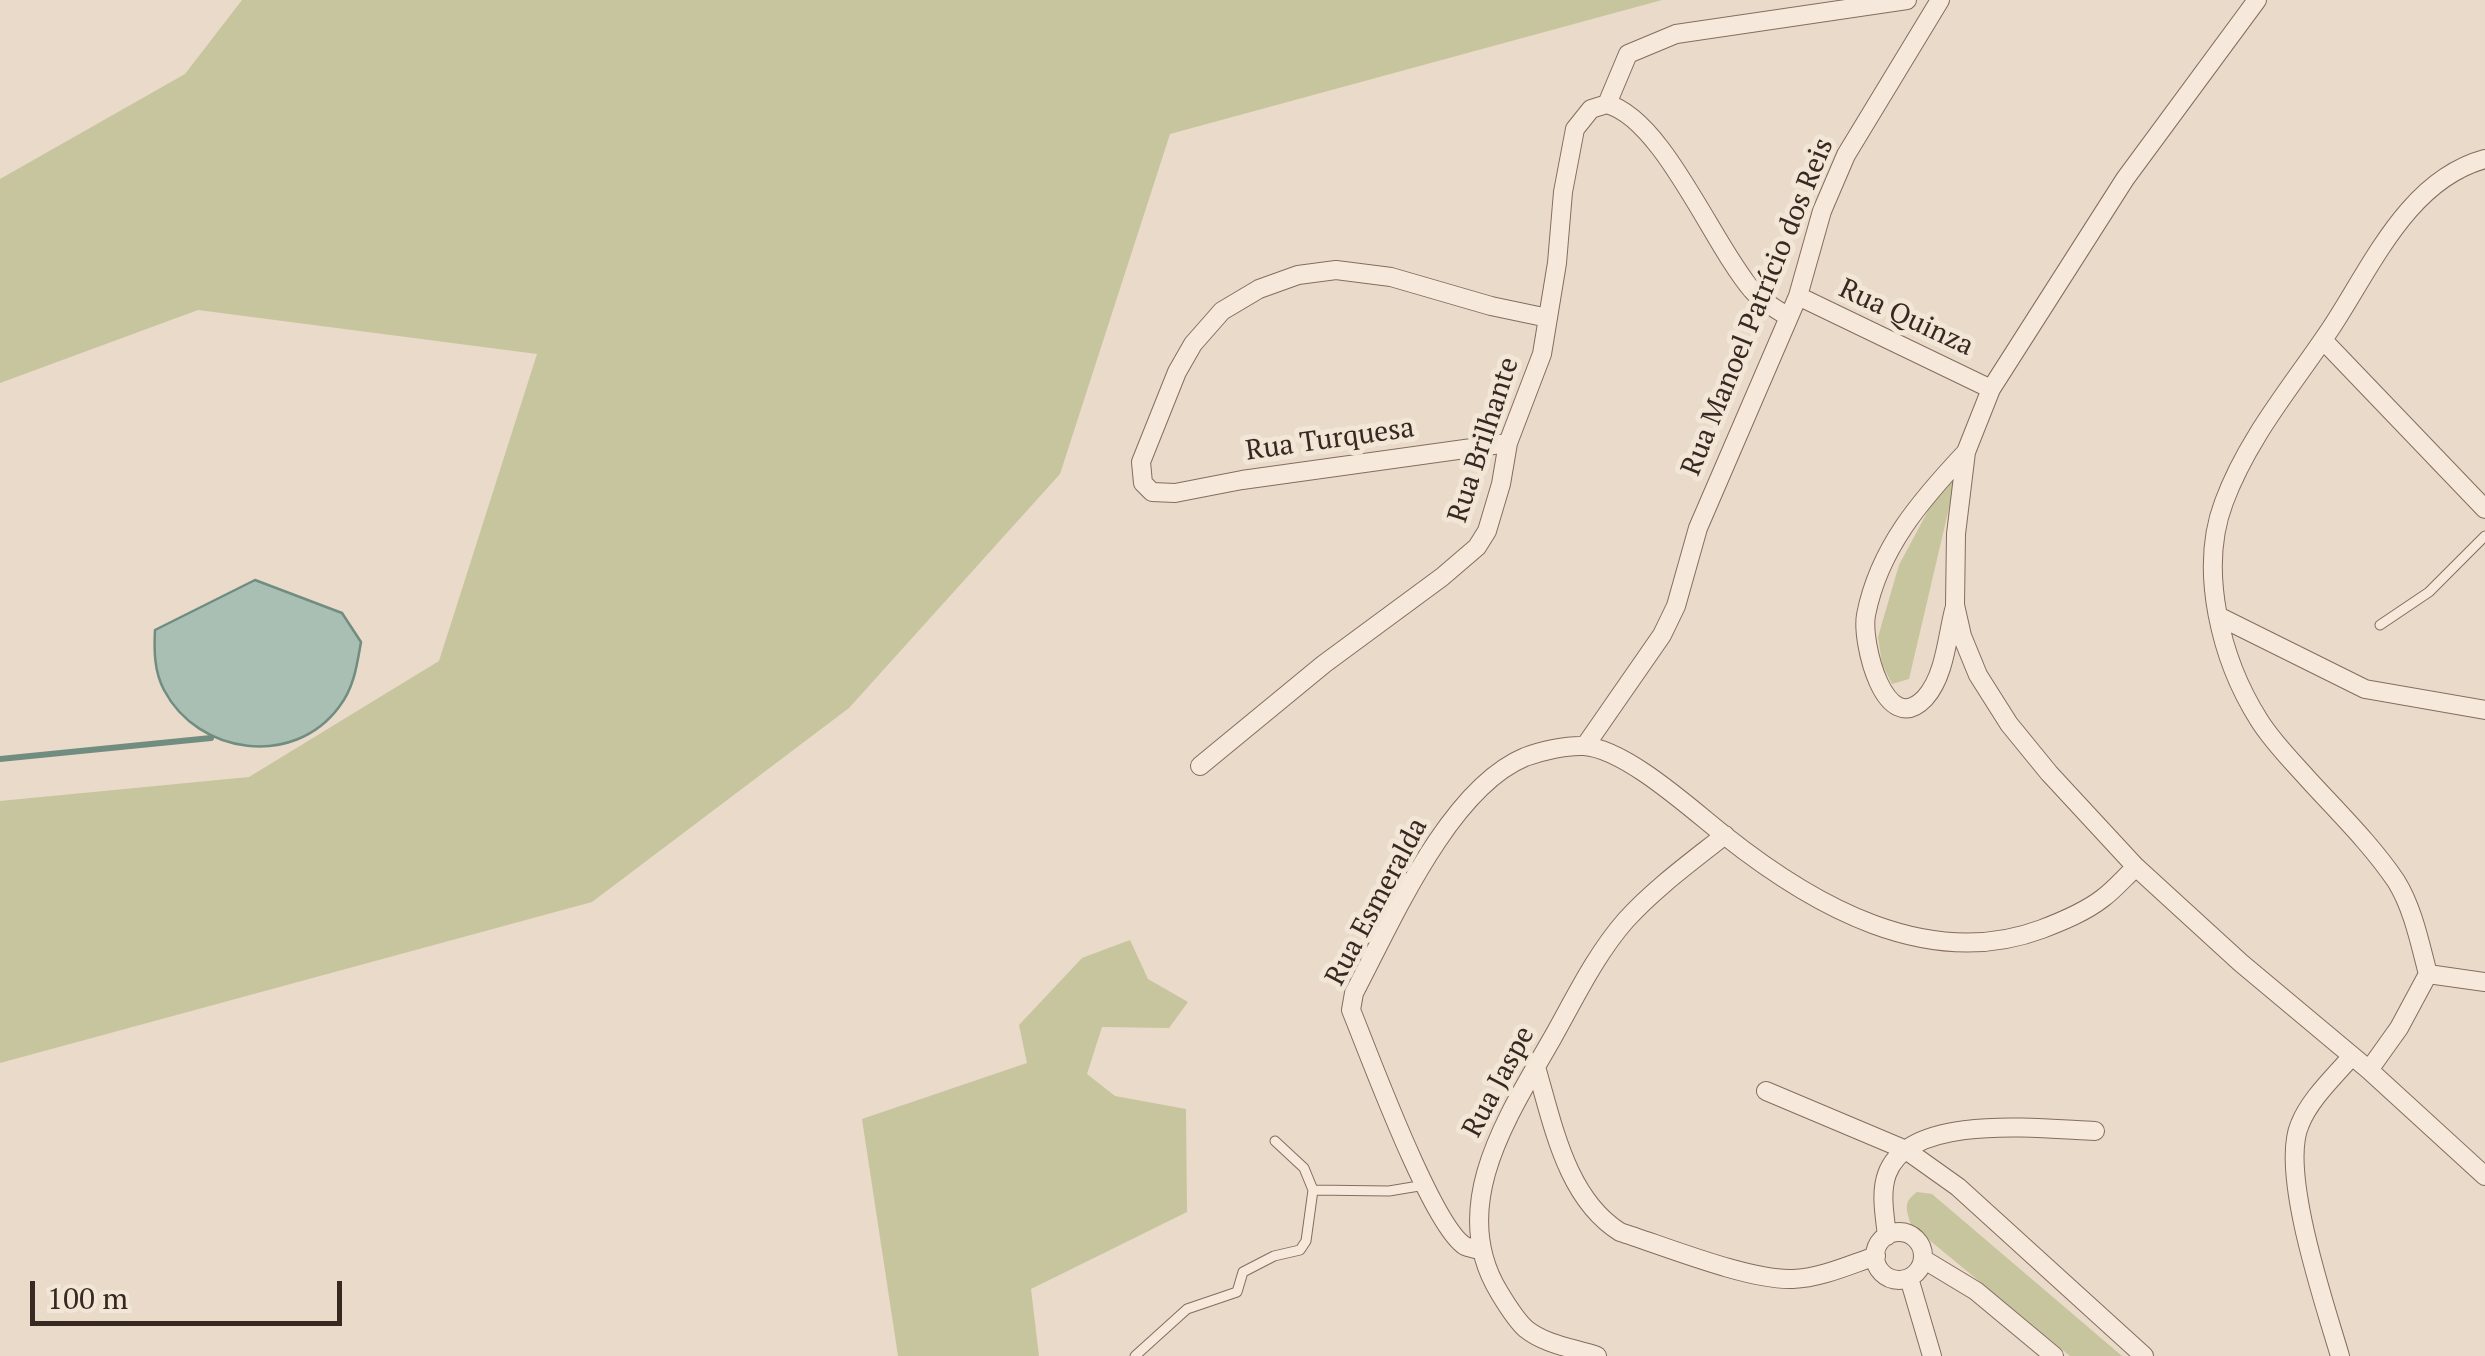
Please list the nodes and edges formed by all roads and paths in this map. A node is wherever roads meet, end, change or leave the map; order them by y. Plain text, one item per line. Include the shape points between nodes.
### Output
1 (1907, 0) edge
2 (1940, 0) edge
3 (2257, 0) edge
4 (1607, 104) junction
5 (2485, 159) edge
6 (1798, 296) junction
7 (1789, 317) junction
8 (1548, 318) junction
9 (2323, 340) junction
10 (1991, 388) junction
11 (1508, 442) junction
12 (1966, 452) junction
13 (2485, 509) edge
14 (2485, 536) edge
15 (1955, 604) junction
16 (2220, 618) junction
17 (2380, 625) dead end
18 (2485, 710) edge
19 (1585, 746) junction
20 (1200, 766) dead end
21 (1725, 835) junction
22 (2136, 867) junction
23 (2428, 974) junction
24 (2485, 982) edge
25 (2351, 1057) junction
26 (1536, 1066) junction
27 (2368, 1070) junction
28 (1766, 1091) dead end
29 (2094, 1131) dead end
30 (1275, 1141) dead end
31 (1906, 1150) junction
32 (2485, 1176) edge
33 (1425, 1185) junction
34 (1313, 1190) junction
35 (1886, 1236) junction
36 (1480, 1250) junction
37 (1876, 1256) junction
38 (1923, 1259) junction
39 (1909, 1278) junction
40 (1136, 1356) edge
41 (1598, 1356) edge
42 (1932, 1356) edge
43 (2054, 1356) edge
44 (2144, 1356) edge
45 (2340, 1356) edge

1 - 4 street via 1676,34 1628,54
2 - 6 street, Rua Manoel Patrício dos Reis via 1846,155
3 - 10 street via 2125,178
4 - 7 street via 1631,115 1754,292
4 - 8 street, Rua Brilhante via 1592,108 1575,129
5 - 9 street via 2454,169 2416,202
6 - 7 street, Rua Manoel Patrício dos Reis
6 - 10 street, Rua Quinza
7 - 19 street, Rua Manoel Patrício dos Reis via 1704,513 1676,606
8 - 11 street, Rua Brilhante via 1542,354
8 - 11 street, Rua Turquesa via 1391,277 1336,270 1298,275 1222,311 1193,344 1141,462 1143,483 1160,494
9 - 13 street
9 - 16 street via 2250,446 2223,503 2215,538
10 - 12 street
11 - 20 street, Rua Brilhante via 1501,484 1477,548
12 - 15 street
12 - 15 street via 1892,541 1866,613 1872,669 1896,705 1912,707 1932,688
14 - 17 lane via 2429,592
15 - 22 street via 1978,676 2010,724
16 - 18 street via 2365,688
16 - 23 street via 2229,659 2261,723 2398,884
19 - 21 street via 1651,778
19 - 33 street, Rua Esmeralda via 1524,758 1454,815 1354,993 1351,1010
21 - 22 street via 1850,914 1892,932 1960,945 2022,936 2065,920 2102,899
21 - 26 street, Rua Jaspe via 1625,921
22 - 25 street
23 - 24 street
23 - 27 street
25 - 27 street
25 - 45 street via 2310,1106 2295,1145 2304,1217
26 - 36 street, Rua Jaspe via 1492,1148
26 - 37 street via 1580,1191 1620,1232 1792,1280
27 - 32 street
28 - 31 street
29 - 31 street via 1972,1130 1934,1136
30 - 34 lane via 1304,1168
31 - 35 street via 1887,1174
31 - 44 street via 1958,1187
33 - 34 lane
33 - 36 street, Rua Esmeralda via 1464,1246
34 - 40 lane via 1300,1250 1243,1272 1236,1292 1187,1309
35 - 37 street
35 - 38 street via 1909,1234
36 - 41 street, Rua Jaspe via 1528,1330
37 - 39 street via 1887,1276
38 - 39 street
38 - 43 street via 1976,1291
39 - 42 street

